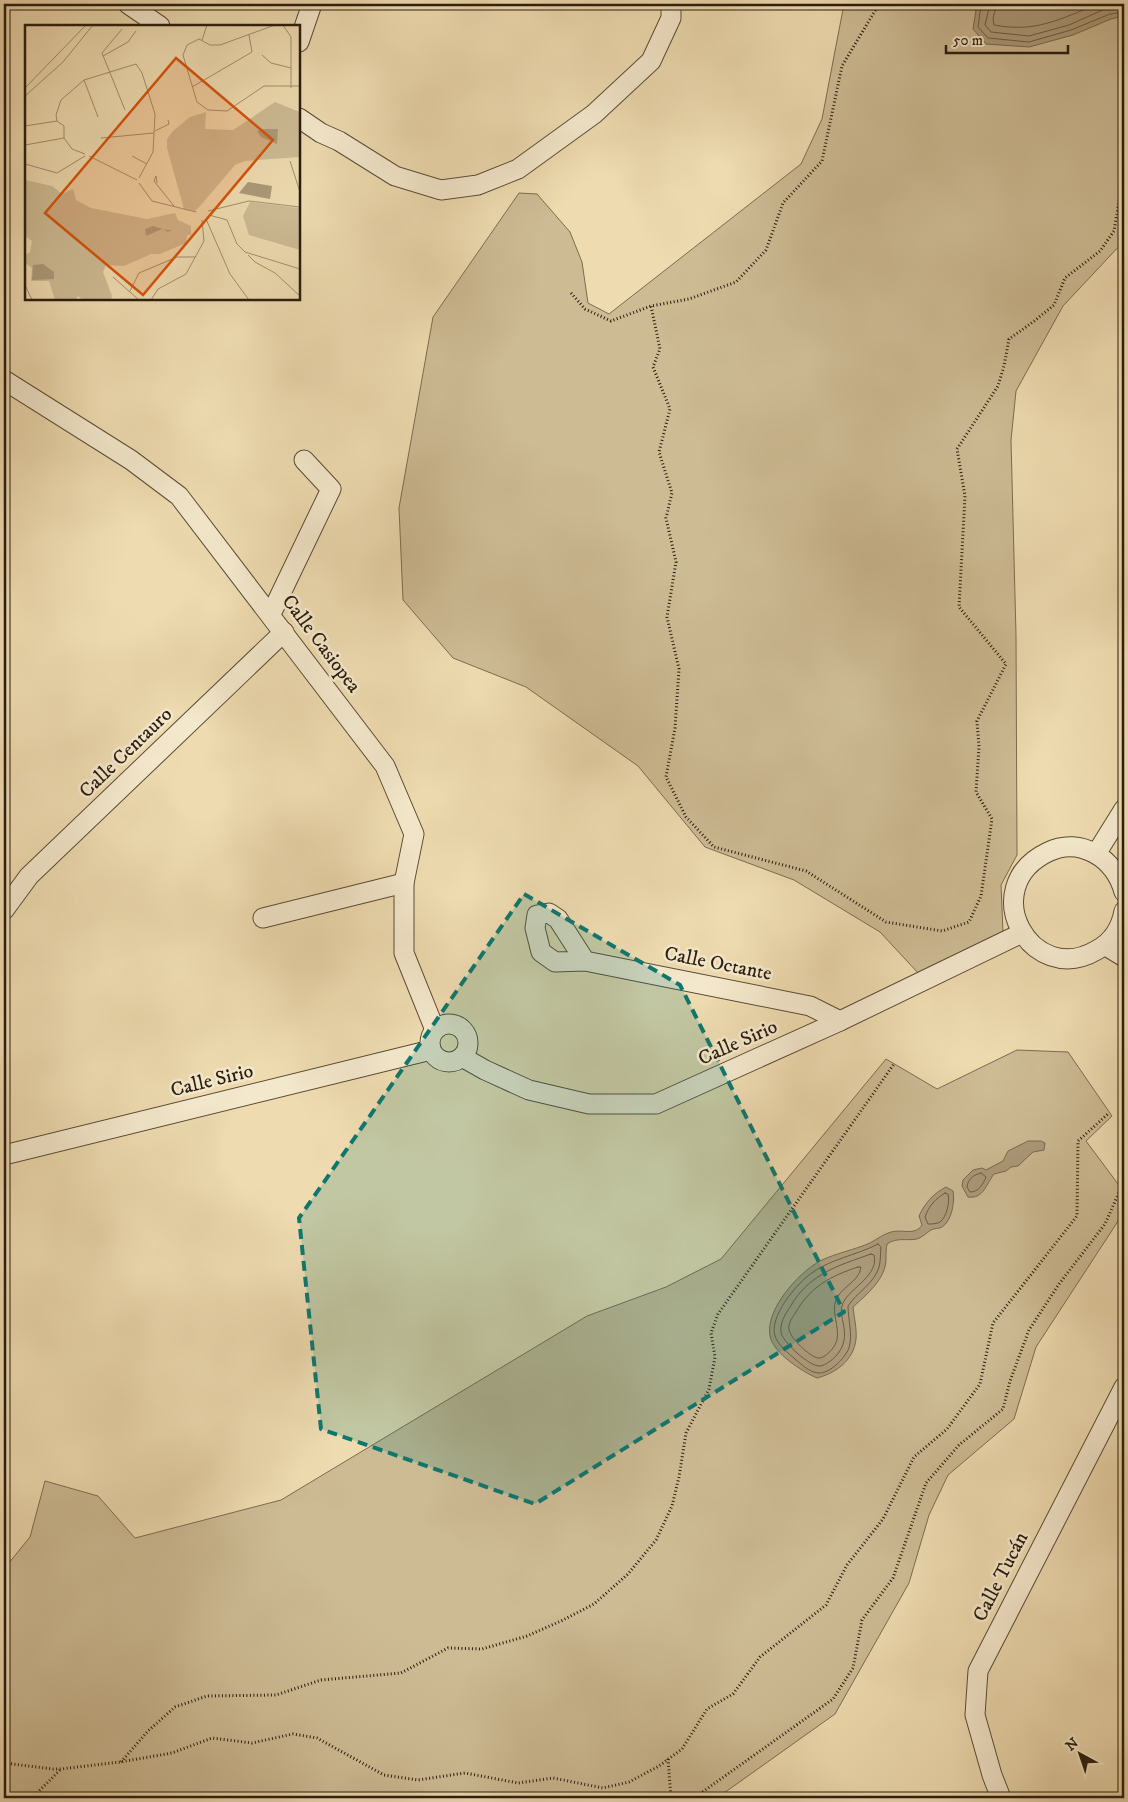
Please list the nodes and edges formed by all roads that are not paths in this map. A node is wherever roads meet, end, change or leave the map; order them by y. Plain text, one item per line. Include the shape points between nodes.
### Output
1 (128, 4) edge
2 (312, 4) edge
3 (671, 4) edge
4 (159, 25) edge
5 (300, 39) edge
6 (300, 119) edge
7 (4, 380) edge
8 (304, 460) dead end
9 (271, 614) junction
10 (284, 632) junction
11 (1124, 809) edge
12 (1096, 854) junction
13 (1122, 880) edge
14 (404, 883) junction
15 (4, 910) edge
16 (263, 918) dead end
17 (1124, 919) edge
18 (1022, 933) junction
19 (1106, 946) junction
20 (1124, 957) edge
21 (585, 960) dead end
22 (840, 1021) junction
23 (436, 1030) junction
24 (431, 1050) junction
25 (462, 1057) junction
26 (4, 1155) edge
27 (1124, 1387) edge
28 (1001, 1798) edge

1 - 4 street
2 - 5 street
3 - 6 street via 670,18 651,61 594,114 518,169 478,185 441,190 395,176
7 - 9 street, Calle Casiopea via 131,460 179,496
8 - 9 street via 331,489
9 - 10 street, Calle Casiopea
10 - 14 street, Calle Casiopea via 385,766 414,834
10 - 15 street, Calle Centauro via 29,876
11 - 12 street
12 - 13 street via 1109,863
12 - 18 street via 1076,847 1055,848 1036,858 1022,873 1014,893 1014,914
14 - 16 street
14 - 23 street, Calle Casiopea via 404,953
17 - 19 street
18 - 19 street via 1035,947 1052,956 1070,959 1089,955
18 - 22 street, Calle Sirio
19 - 20 street
21 - 22 street, Calle Octante via 810,1006
22 - 25 street, Calle Sirio via 656,1104 590,1104 529,1090
23 - 24 street via 431,1036
23 - 25 street via 449,1024 462,1030 467,1044
24 - 25 street via 441,1061 456,1061
24 - 26 street, Calle Sirio
27 - 28 street, Calle Tucán via 978,1670 975,1715

